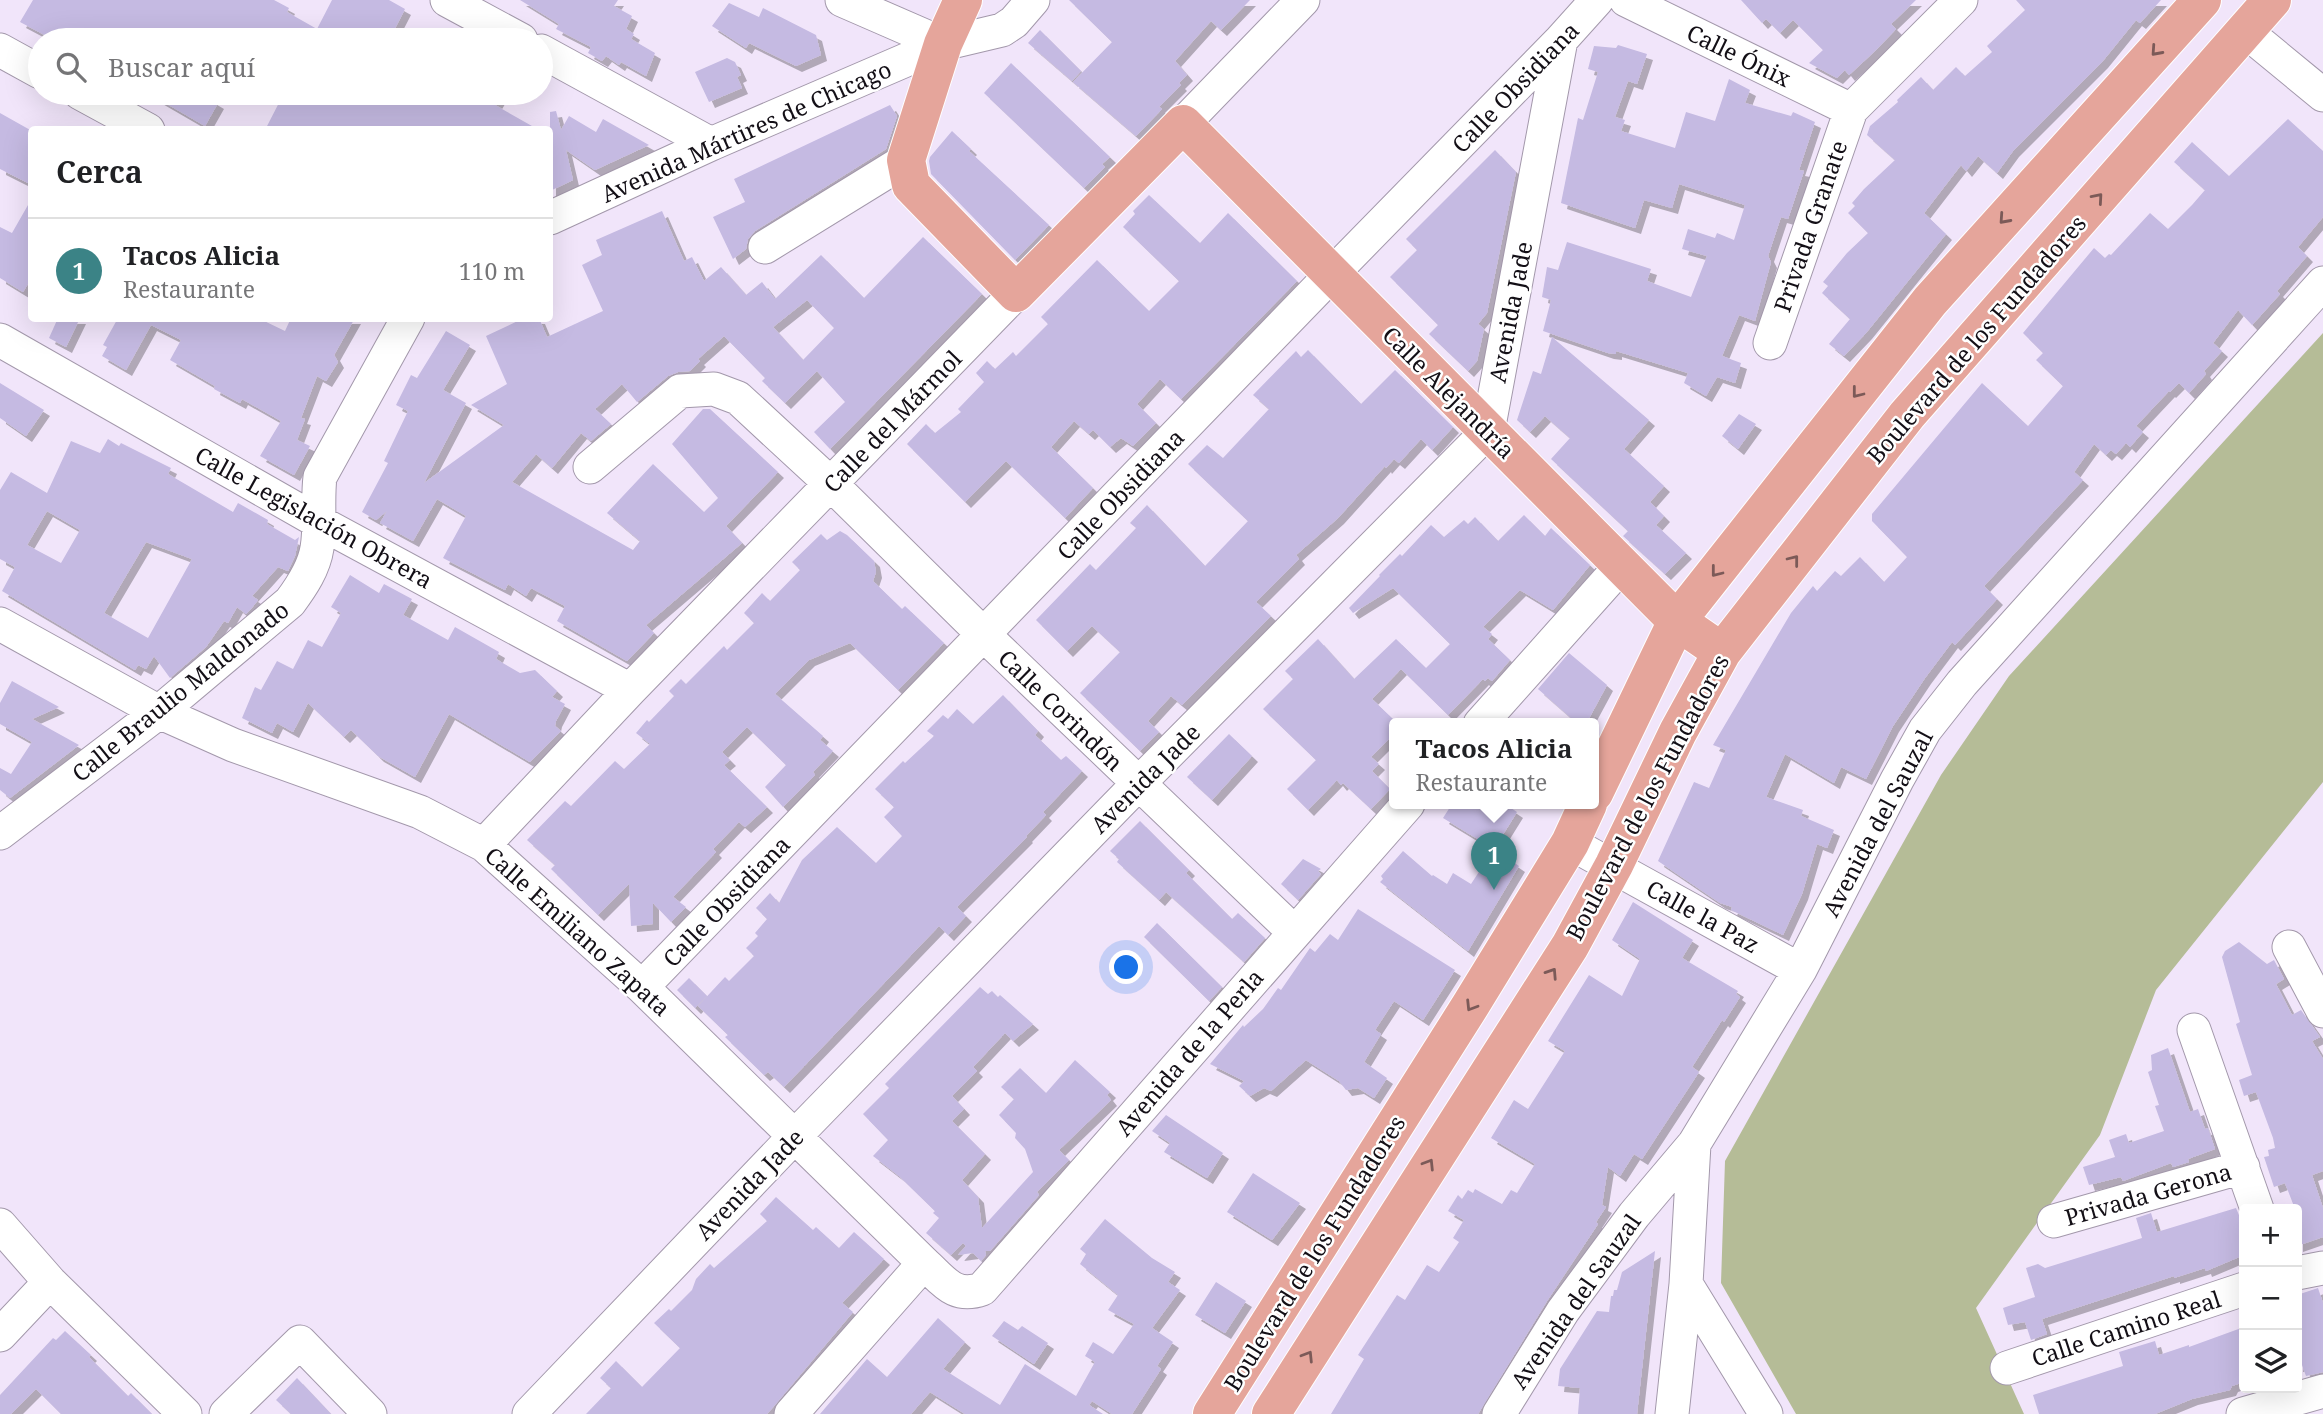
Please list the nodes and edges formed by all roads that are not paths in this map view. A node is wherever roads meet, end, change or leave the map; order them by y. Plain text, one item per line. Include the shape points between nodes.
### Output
1 (447, 0) edge
2 (842, 0) edge
3 (963, 0) edge
4 (1033, 0) edge
5 (1303, 0) edge
6 (1597, 0) edge
7 (1626, 0) edge
8 (1961, 0) edge
9 (2202, 0) edge
10 (2272, 0) edge
11 (499, 28) edge
12 (2244, 30) junction
13 (1561, 40) junction
14 (943, 44) junction
15 (0, 50) edge
16 (553, 58) edge
17 (28, 65) edge
18 (2323, 95) edge
19 (102, 105) edge
20 (1851, 110) junction
21 (1183, 124) junction
22 (141, 126) edge
23 (711, 144) junction
24 (906, 160) junction
25 (553, 217) edge
26 (765, 247) dead end
27 (1332, 274) junction
28 (2323, 283) edge
29 (1016, 293) junction
30 (406, 322) edge
31 (0, 340) edge
32 (1770, 343) dead end
33 (1488, 430) junction
34 (590, 467) dead end
35 (831, 484) junction
36 (319, 522) junction
37 (1621, 566) junction
38 (1677, 621) junction
39 (0, 624) edge
40 (984, 635) junction
41 (1722, 652) junction
42 (630, 690) junction
43 (159, 712) junction
44 (1485, 718) edge
45 (1599, 783) edge
46 (1138, 784) junction
47 (1404, 809) edge
48 (1586, 809) edge
49 (0, 833) edge
50 (1570, 843) junction
51 (484, 845) junction
52 (1614, 865) junction
53 (1294, 932) junction
54 (2289, 947) dead end
55 (1800, 970) junction
56 (642, 987) junction
57 (2323, 1011) edge
58 (2194, 1030) dead end
59 (794, 1137) junction
60 (1694, 1144) junction
61 (2243, 1167) junction
62 (2255, 1204) edge
63 (2054, 1221) dead end
64 (0, 1225) edge
65 (925, 1263) junction
66 (2323, 1268) edge
67 (2302, 1272) edge
68 (50, 1282) junction
69 (1686, 1284) junction
70 (2239, 1291) edge
71 (968, 1294) joint
72 (0, 1335) edge
73 (2007, 1368) dead end
74 (2323, 1391) edge
75 (185, 1414) edge
76 (226, 1414) edge
77 (370, 1414) edge
78 (529, 1414) edge
79 (791, 1414) edge
80 (1212, 1414) edge
81 (1271, 1414) edge
82 (1499, 1414) edge
83 (1672, 1414) edge
84 (1766, 1414) edge
85 (2243, 1414) edge

1 - 11 street
2 - 14 street
3 - 14 main road
4 - 14 street, Avenida Mártires de Chicago via 1002,30
5 - 21 street, Calle del Mármol
6 - 13 street, Calle Obsidiana
7 - 20 street, Calle Ónix
8 - 20 street
9 -> 38 main road via 1930,301
10 - 12 main road, Boulevard de los Fundadores
12 - 18 street
41 -> 12 main road, Boulevard de los Fundadores via 1907,415
13 - 27 street, Calle Obsidiana
13 - 33 street, Avenida Jade
14 - 23 street, Avenida Mártires de Chicago
14 - 24 main road
15 - 17 street
16 - 23 street
19 - 22 street
20 - 32 street, Privada Granate
21 - 27 main road, Calle Alejandría
21 - 29 main road, Calle del Mármol
23 - 25 street, Avenida Mártires de Chicago
24 - 26 street
24 - 29 main road via 911,185
27 - 33 main road, Calle Alejandría
27 - 40 street, Calle Obsidiana
28 - 55 street, Avenida del Sauzal via 1962,683 1925,730
29 - 35 street, Calle del Mármol
30 - 36 street, Calle Braulio Maldonado via 320,477
31 - 36 street, Calle Legislación Obrera
33 - 37 main road, Calle Alejandría
33 - 46 street, Avenida Jade
34 - 35 street, Calle Corindón via 680,391 713,388 738,398
35 - 40 street, Calle Corindón
35 - 42 street, Calle del Mármol
36 - 42 street, Calle Legislación Obrera
36 - 43 street, Calle Braulio Maldonado via 311,568 290,602
37 - 38 main road, Calle Alejandría
37 - 44 street
38 - 41 main road, Calle Alejandría
38 - 45 main road
39 - 43 street, Calle Emiliano Zapata
40 - 46 street, Calle Corindón
40 - 56 street, Calle Obsidiana
41 - 52 main road, Boulevard de los Fundadores
42 - 51 street, Calle del Mármol
43 - 49 street, Calle Braulio Maldonado
43 - 51 street, Calle Emiliano Zapata via 233,745 420,812
46 - 53 street, Calle Corindón
46 - 59 street, Avenida Jade
47 - 53 street, Avenida de la Perla
48 - 50 main road, Boulevard de los Fundadores
50 - 52 street, Calle la Paz
50 -> 80 main road, Boulevard de los Fundadores
51 - 56 street, Calle Emiliano Zapata
52 - 55 street, Calle la Paz
81 -> 52 main road, Boulevard de los Fundadores via 1570,946
53 - 71 street, Avenida de la Perla via 982,1289
54 - 57 street
55 - 60 street, Avenida del Sauzal
56 - 59 street, Calle Emiliano Zapata
58 - 61 street
59 - 65 street, Calle Emiliano Zapata
59 - 78 street, Avenida Jade
60 - 69 street
60 - 82 street, Avenida del Sauzal via 1633,1215 1563,1311
61 - 62 street
61 - 63 street, Privada Gerona
64 - 68 street
65 - 71 street, Calle Emiliano Zapata via 955,1291
65 - 79 street
66 - 67 street
68 - 72 street
68 - 75 street
69 - 83 street
69 - 84 street
70 - 73 street, Calle Camino Real
74 - 85 street
76 - 77 street via 300,1342

